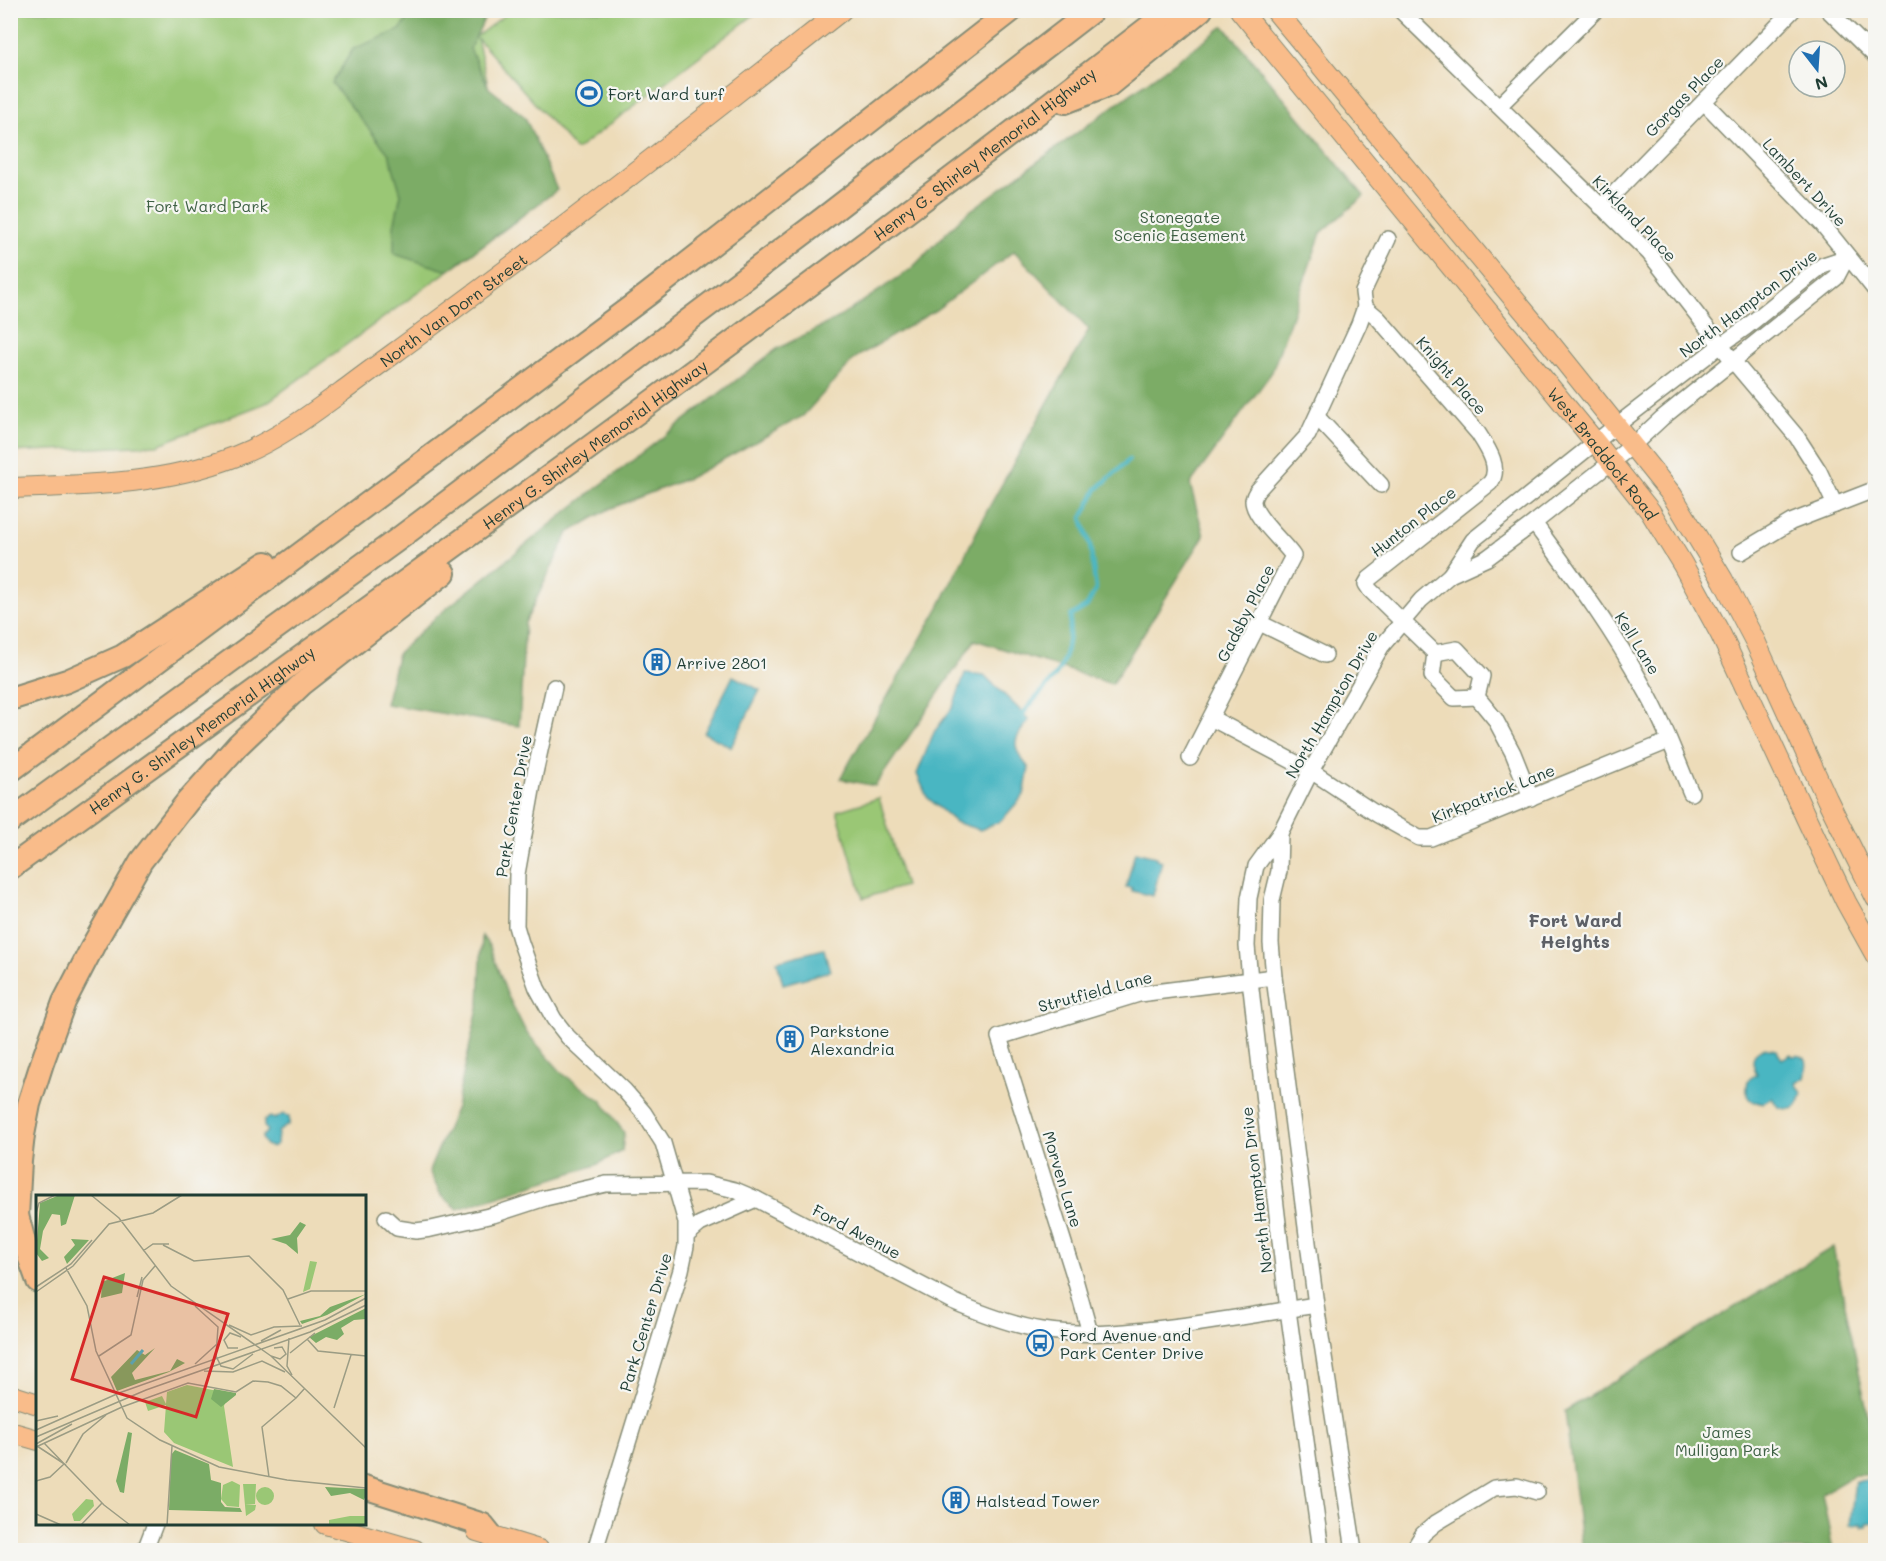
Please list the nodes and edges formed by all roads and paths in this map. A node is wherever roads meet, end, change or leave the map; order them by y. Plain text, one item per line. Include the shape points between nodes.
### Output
1 (842, 10) edge
2 (1012, 10) edge
3 (1093, 10) edge
4 (1240, 10) edge
5 (1275, 10) edge
6 (1400, 10) edge
7 (1596, 10) edge
8 (1793, 10) edge
9 (1828, 10) edge
10 (1187, 14) edge
11 (1875, 57) edge
12 (1704, 102) junction
13 (1499, 106) junction
14 (1601, 207) junction
15 (1388, 239) dead end
16 (1847, 256) junction
17 (1875, 291) edge
18 (1365, 307) junction
19 (1721, 345) junction
20 (1733, 361) junction
21 (664, 393) junction
22 (1317, 417) junction
23 (1617, 425) junction
24 (472, 426) junction
25 (1596, 443) junction
26 (1633, 445) junction
27 (1611, 462) junction
28 (1494, 477) joint
29 (1381, 485) dead end
30 (10, 488) edge
31 (1875, 489) edge
32 (1835, 505) junction
33 (1534, 523) junction
34 (1741, 552) dead end
35 (1450, 575) junction
36 (1402, 621) junction
37 (1260, 622) junction
38 (1435, 653) junction
39 (1325, 654) dead end
40 (554, 687) dead end
41 (1477, 697) junction
42 (10, 699) edge
43 (1211, 718) junction
44 (1669, 741) junction
45 (1190, 758) dead end
46 (10, 771) edge
47 (1311, 771) junction
48 (1691, 794) dead end
49 (1531, 798) junction
50 (10, 821) edge
51 (1280, 833) junction
52 (10, 868) edge
53 (1875, 898) edge
54 (1875, 956) edge
55 (1274, 977) junction
56 (1250, 980) junction
57 (999, 1037) joint
58 (675, 1182) junction
59 (10, 1185) edge
60 (756, 1199) junction
61 (17, 1217) junction
62 (386, 1218) dead end
63 (687, 1235) junction
64 (36, 1275) edge
65 (1316, 1305) junction
66 (1288, 1310) junction
67 (1089, 1333) junction
68 (10, 1395) edge
69 (36, 1403) edge
70 (10, 1432) edge
71 (36, 1439) edge
72 (366, 1488) edge
73 (1537, 1492) dead end
74 (366, 1500) edge
75 (154, 1525) edge
76 (329, 1525) edge
77 (491, 1535) junction
78 (145, 1551) edge
79 (415, 1551) edge
80 (539, 1551) edge
81 (595, 1551) edge
82 (1321, 1551) edge
83 (1354, 1551) edge
84 (1413, 1551) edge

1 - 30 main road, North Van Dorn Street via 512,266 317,410 267,442 169,477
2 - 24 highway via 647,295
3 - 50 highway via 401,537
4 - 25 main road, West Braddock Road
5 - 23 main road, West Braddock Road
6 - 13 street, Kirkland Place
7 - 13 street
8 - 12 street, Gorgas Place
9 - 11 street
10 - 21 highway, Henry G. Shirley Memorial Highway via 1109,85 1044,110
12 - 14 street, Gorgas Place
12 - 16 street, Lambert Drive via 1823,225
13 - 14 street, Kirkland Place
14 - 19 street, Kirkland Place via 1649,253
15 - 18 street, Gadsby Place via 1363,292
16 - 17 street, Lambert Drive
16 - 19 street, North Hampton Drive via 1823,265
16 - 20 street, North Hampton Drive via 1836,278
18 - 22 street, Gadsby Place
18 - 28 street, Knight Place via 1478,433 1492,458
19 - 20 street, Kirkland Place
19 - 23 street, North Hampton Drive
20 - 26 street, North Hampton Drive
20 - 32 street, Kirkland Place via 1797,437 1820,471
21 - 52 highway, Henry G. Shirley Memorial Highway
21 - 61 highway via 545,493 302,684 238,745 180,811 141,861 64,1002 29,1104
22 - 29 street
22 - 37 street, Gadsby Place via 1308,435 1253,498 1254,508 1293,556
23 - 25 street, North Hampton Drive
23 - 26 main road, West Braddock Road
24 - 42 highway via 123,656 67,681
24 - 46 highway
25 - 27 main road, West Braddock Road
25 - 35 street, North Hampton Drive via 1473,540
26 - 27 street, North Hampton Drive
26 - 53 main road, West Braddock Road via 1672,495 1737,606
27 - 33 street, North Hampton Drive
27 - 54 main road, West Braddock Road via 1655,520 1721,635
28 - 36 street, Hunton Place via 1366,584
31 - 32 street
32 - 34 street via 1791,522
33 - 35 street, North Hampton Drive via 1487,558
33 - 44 street, Kell Lane via 1624,653
35 - 36 street, North Hampton Drive
36 - 38 street
36 - 47 street, North Hampton Drive via 1381,647
37 - 39 street
37 - 43 street, Gadsby Place
38 - 41 street via 1432,676 1454,698
38 - 41 street via 1457,649 1482,676
40 - 58 street, Park Center Drive via 517,874 516,926 537,988 554,1019 644,1113 663,1143
41 - 49 street via 1513,753
43 - 45 street, Gadsby Place
43 - 47 street, Kirkpatrick Lane
44 - 48 street, Kell Lane
44 - 49 street, Kirkpatrick Lane
47 - 49 street, Kirkpatrick Lane via 1419,838 1431,838
47 - 51 street, North Hampton Drive
51 - 55 street, North Hampton Drive via 1279,871 1272,900
51 - 56 street, North Hampton Drive via 1256,866 1249,898
55 - 56 street, Strutfield Lane
55 - 65 street, North Hampton Drive
56 - 57 street, Strutfield Lane via 1139,994
56 - 66 street, North Hampton Drive
57 - 67 street, Morven Lane
58 - 60 street, Ford Avenue via 706,1183
58 - 62 street, Ford Avenue via 584,1188 493,1215 417,1231 397,1228
58 - 63 street, Park Center Drive
59 - 61 highway
60 - 63 street via 700,1224
60 - 67 street, Ford Avenue via 983,1314 1039,1329
61 - 64 highway
63 - 81 street, Park Center Drive via 681,1270
65 - 66 street, Ford Avenue
65 - 83 street, North Hampton Drive
66 - 67 street, Ford Avenue via 1138,1331
66 - 82 street, North Hampton Drive
68 - 69 main road
70 - 71 main road
72 - 77 highway via 483,1525
73 - 84 street via 1517,1486 1494,1488 1436,1523 1422,1534
74 - 77 main road
75 - 78 street
76 - 79 main road
77 - 80 main road

